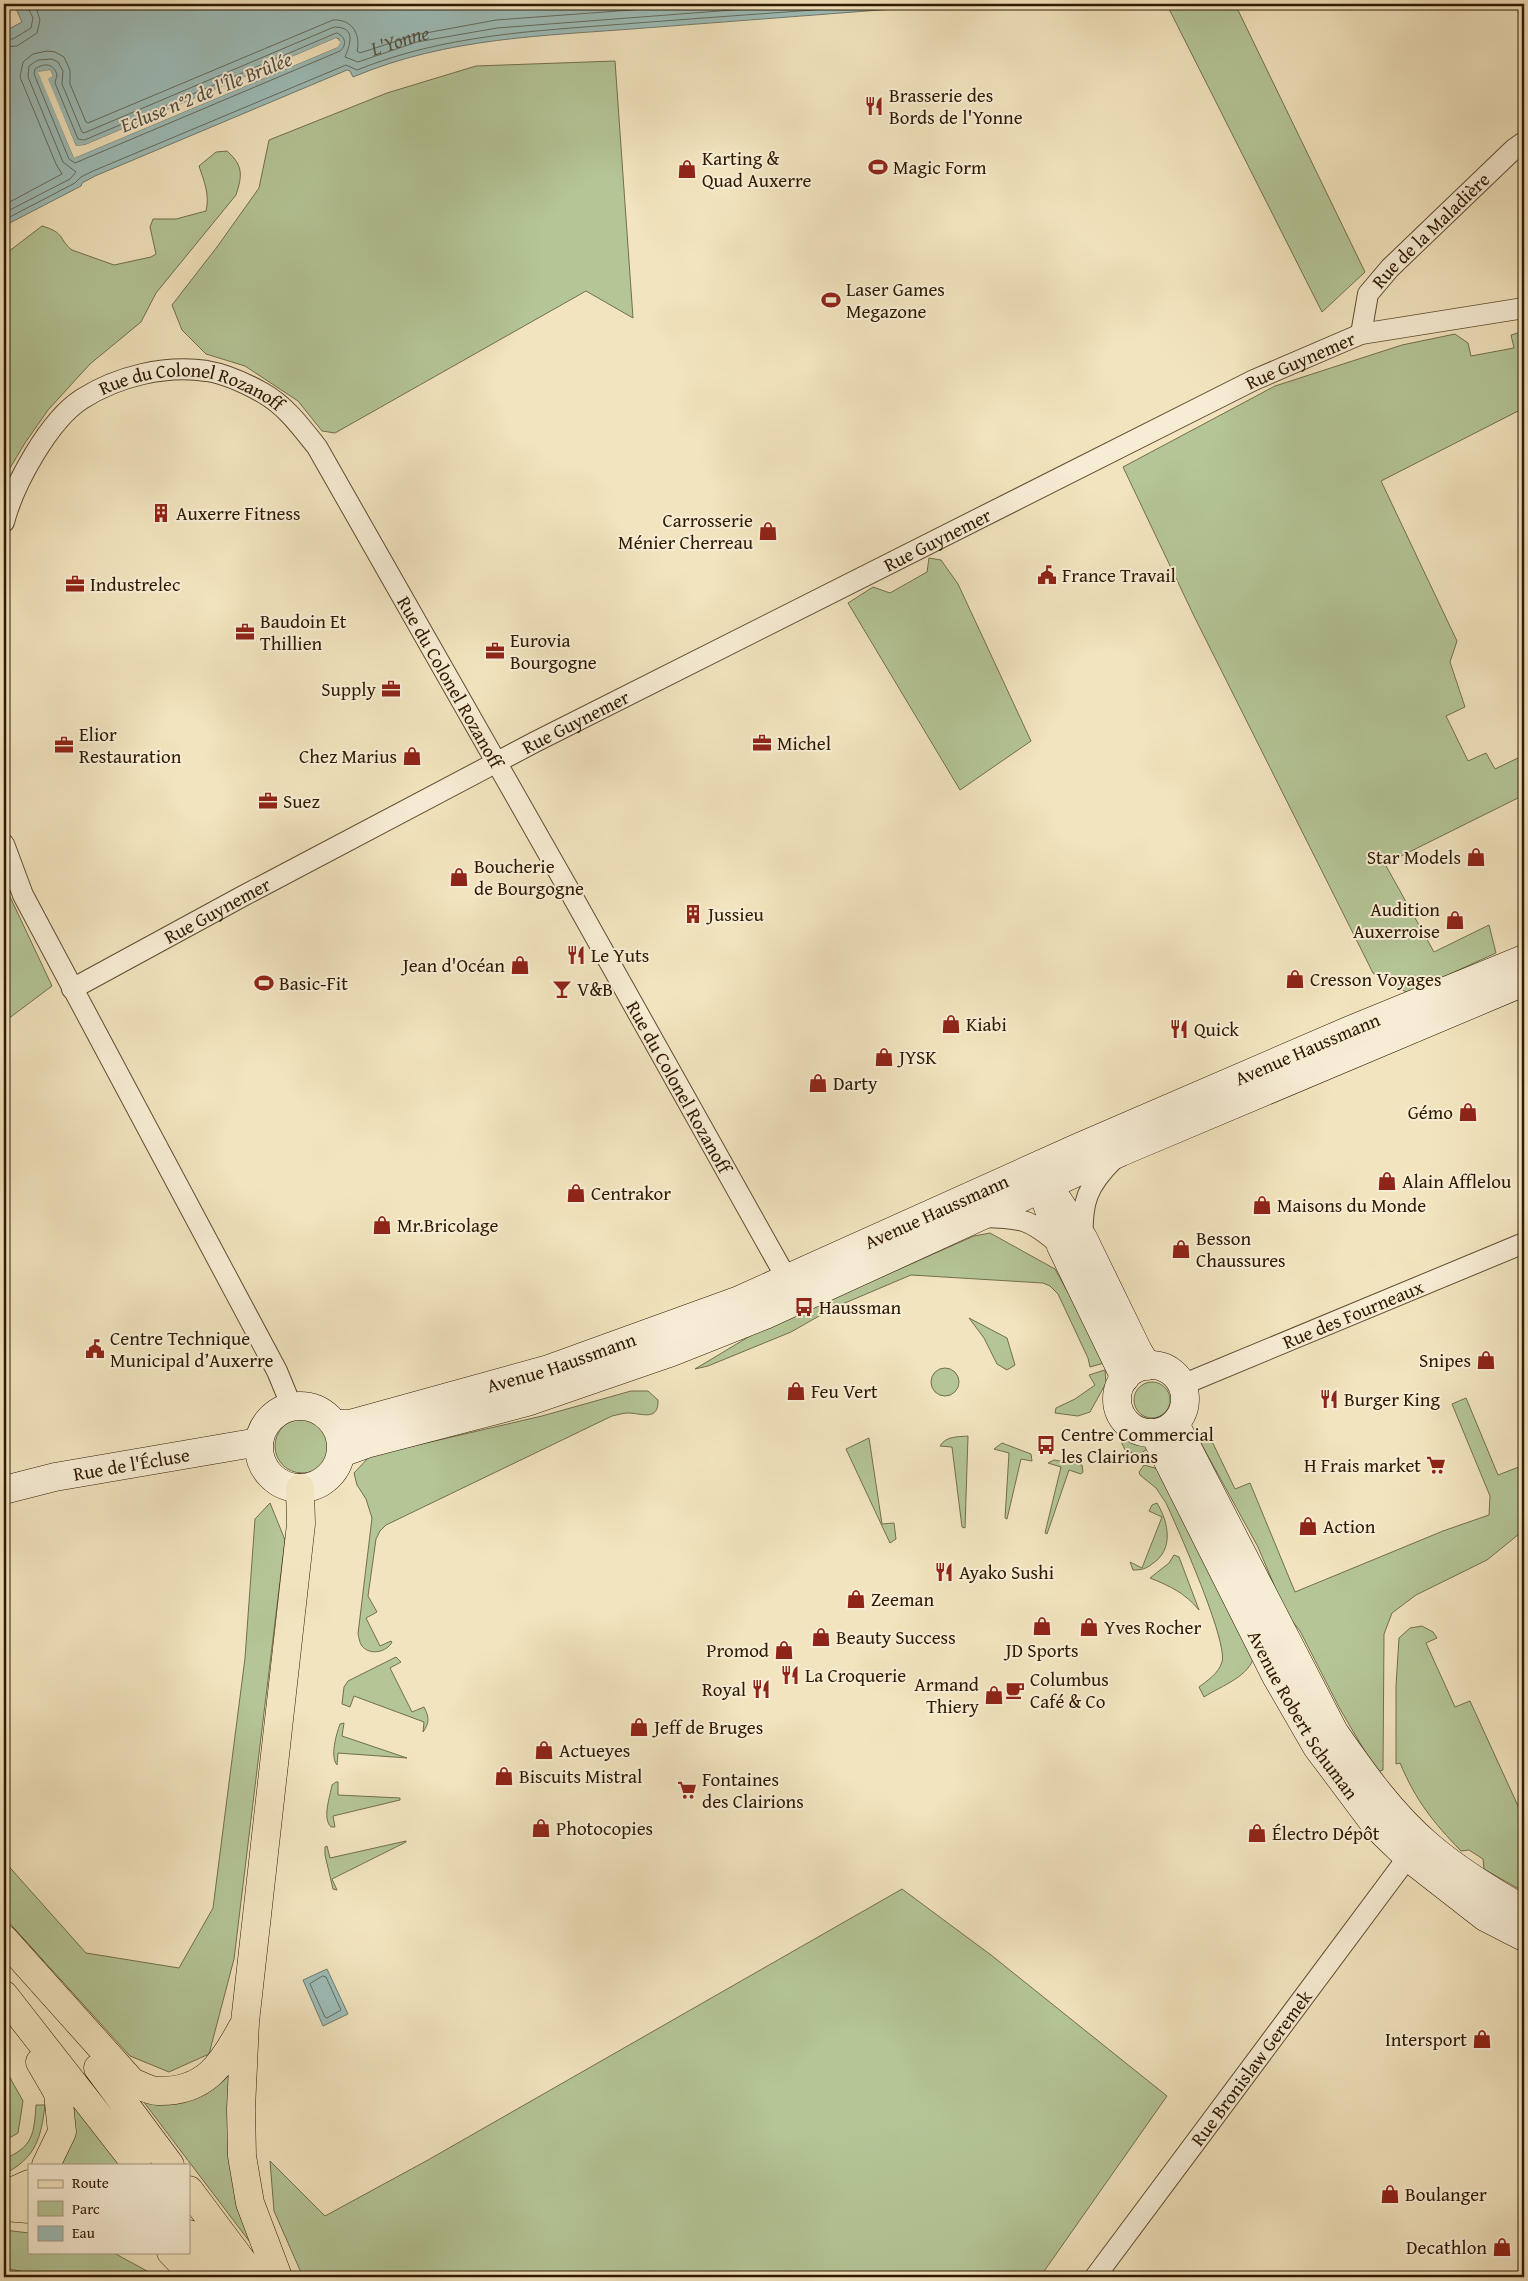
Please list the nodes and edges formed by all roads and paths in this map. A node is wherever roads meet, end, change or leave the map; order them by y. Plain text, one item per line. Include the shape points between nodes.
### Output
1 (1524, 142) edge
2 (1524, 308) edge
3 (1361, 334) junction
4 (4, 522) edge
5 (496, 763) junction
6 (4, 844) edge
7 (1524, 959) edge
8 (1524, 982) edge
9 (72, 989) junction
10 (1121, 1152) junction
11 (1041, 1181) junction
12 (979, 1217) junction
13 (1072, 1242) junction
14 (1524, 1243) edge
15 (787, 1279) junction
16 (1136, 1372) junction
17 (1182, 1384) junction
18 (289, 1406) junction
19 (335, 1424) junction
20 (1164, 1428) junction
21 (259, 1442) junction
22 (341, 1453) junction
23 (300, 1488) junction
24 (4, 1490) edge
25 (1408, 1857) junction
26 (1524, 1910) edge
27 (1524, 1936) edge
28 (4, 1939) edge
29 (4, 1955) edge
30 (4, 1995) edge
31 (4, 2019) edge
32 (245, 2022) junction
33 (46, 2164) edge
34 (136, 2164) edge
35 (169, 2164) edge
36 (28, 2184) edge
37 (190, 2191) edge
38 (4, 2195) edge
39 (4, 2207) edge
40 (28, 2209) edge
41 (190, 2235) edge
42 (173, 2254) edge
43 (195, 2277) edge
44 (221, 2277) edge
45 (254, 2277) edge
46 (278, 2277) edge
47 (1095, 2277) edge

1 - 3 street, Rue de la Maladière via 1390,268 1368,294
2 - 3 street, Rue Guynemer
3 - 5 street, Rue Guynemer via 1254,380
4 - 5 street, Rue du Colonel Rozanoff via 30,461 56,422 82,399 118,381 152,371 208,371 265,394 293,417 317,447
5 - 9 street, Rue Guynemer
5 - 15 street, Rue du Colonel Rozanoff
6 - 9 street via 23,895
7 - 11 street, Avenue Haussmann via 1350,1030
8 - 10 street, Avenue Haussmann
9 - 18 street via 277,1371
10 - 11 street, Avenue Haussmann
10 - 13 street via 1099,1174 1090,1189
11 - 12 street, Avenue Haussmann
11 - 13 street
11 - 15 street, Avenue Haussmann
12 - 13 street via 1018,1218
12 - 22 street, Avenue Haussmann via 765,1315 672,1352 527,1402
13 - 16 street via 1138,1351
14 - 17 street, Rue des Fourneaux
15 - 19 street, Avenue Haussmann via 737,1302 550,1369 350,1424
16 - 17 street via 1168,1370
16 - 20 street via 1118,1392 1120,1413 1134,1428
17 - 20 street via 1185,1395 1181,1415
18 - 19 street via 315,1408
18 - 21 street via 268,1420
19 - 22 street
20 - 25 street, Avenue Robert Schuman via 1276,1676 1317,1747 1377,1827
20 - 26 street, Avenue Robert Schuman via 1334,1732 1366,1778 1427,1846 1460,1871
21 - 23 street via 265,1469 286,1486
21 - 24 street, Rue de l'Écluse via 55,1477
22 - 23 street via 331,1474 311,1487
23 - 32 main road via 301,1524
25 - 27 street, Avenue Robert Schuman via 1485,1917
25 - 47 street, Rue Bronislaw Geremek
28 - 32 main road via 132,2082 156,2091 184,2088 206,2078 225,2059
29 - 35 main road via 90,2058
30 - 34 main road
31 - 33 main road via 40,2061 58,2093 62,2132
32 - 46 main road via 242,2156 250,2202
36 - 38 main road
37 - 45 main road
39 - 40 main road
41 - 44 main road
42 - 43 main road

